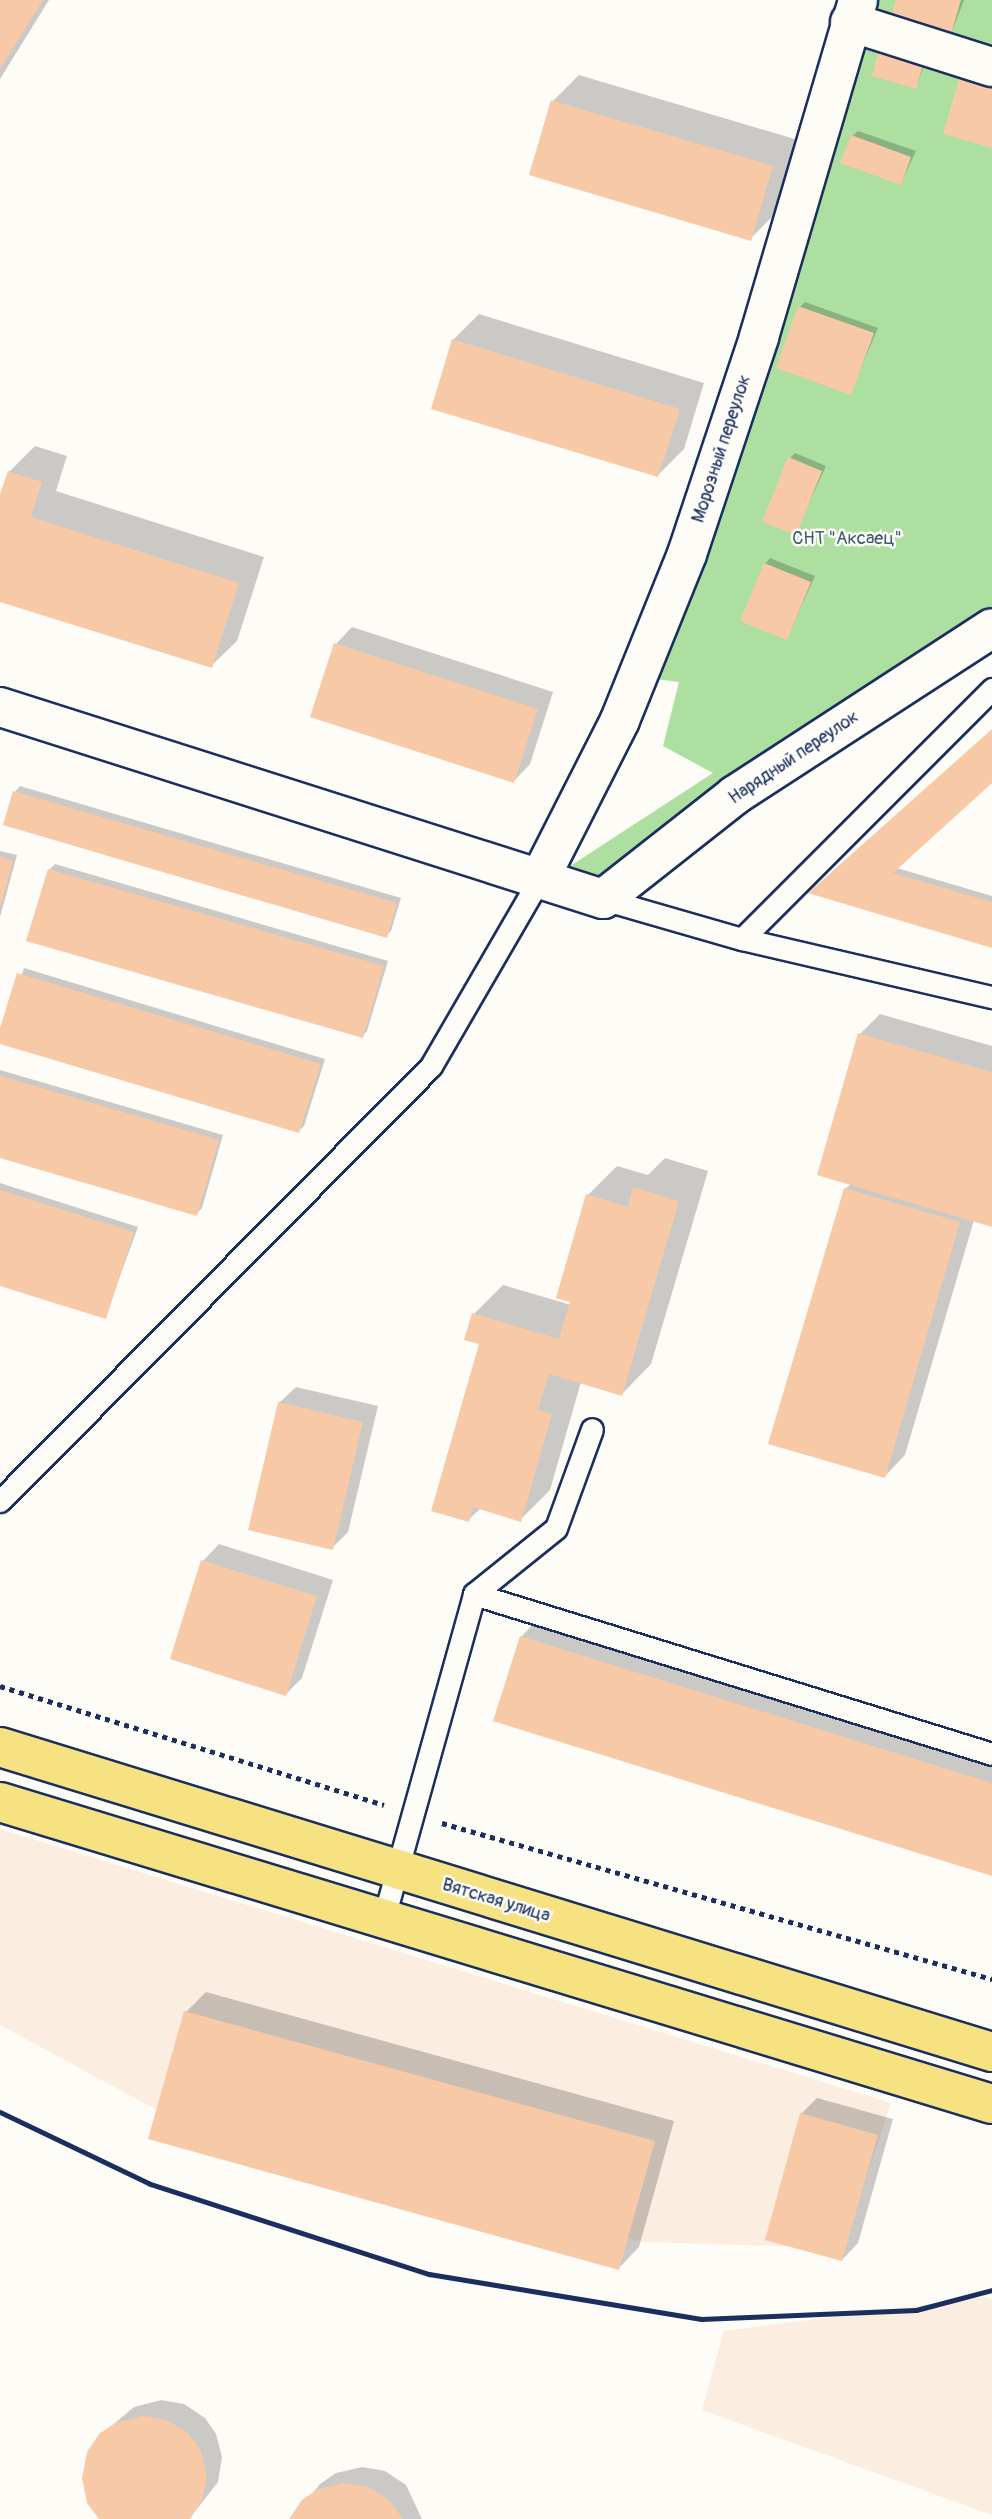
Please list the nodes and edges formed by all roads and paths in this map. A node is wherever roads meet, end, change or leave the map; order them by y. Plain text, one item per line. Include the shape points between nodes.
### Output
1 (854, 11) edge
2 (992, 66) edge
3 (992, 628) edge
4 (992, 689) edge
5 (0, 707) edge
6 (539, 880) junction
7 (603, 899) junction
8 (742, 939) junction
9 (992, 997) edge
10 (592, 1429) dead end
11 (0, 1501) edge
12 (474, 1594) junction
13 (0, 1686) edge
14 (0, 1747) edge
15 (992, 1754) edge
16 (0, 1802) edge
17 (413, 1814) junction
18 (397, 1871) junction
19 (384, 1917) junction
20 (992, 1979) edge
21 (992, 2052) edge
22 (992, 2104) edge

1 - 2 street
1 - 6 street, Морозный переулок via 760,337 687,554 620,720
3 - 7 street, Нарядный переулок via 736,795
4 - 8 lane
5 - 6 street
6 - 7 street
6 - 11 lane via 431,1066
7 - 8 lane
8 - 9 lane
10 - 12 lane via 556,1528
12 - 15 lane
12 - 17 lane
13 - 17 path
14 - 18 main road, Вятская улица
16 - 19 main road
17 - 18 lane
17 - 20 path
18 - 19 lane
18 - 21 main road, Вятская улица
19 - 22 main road

